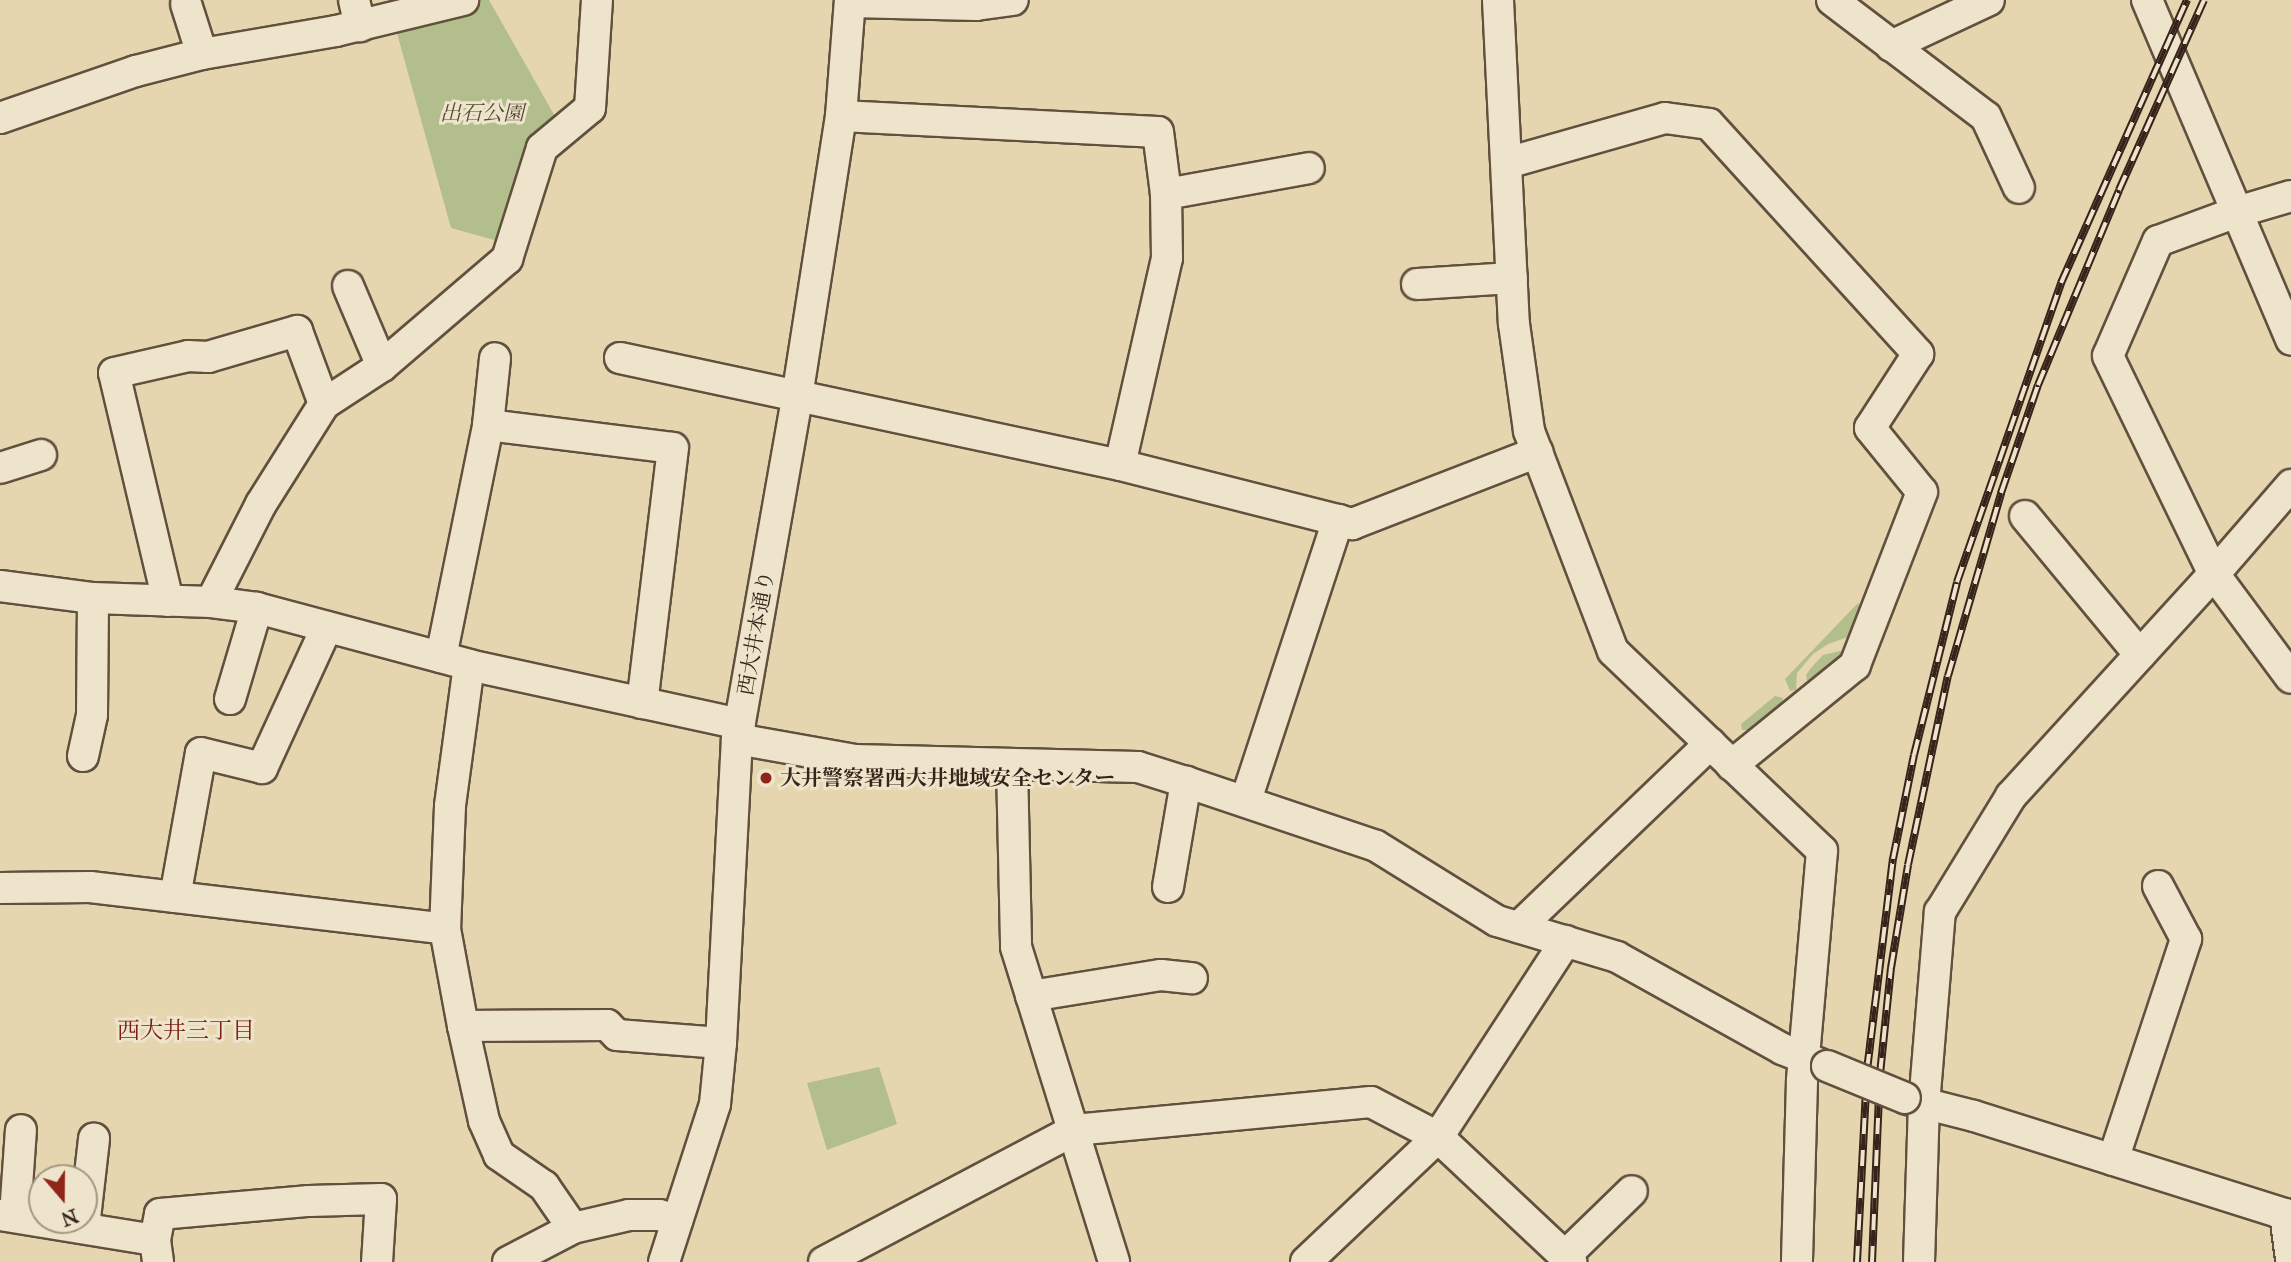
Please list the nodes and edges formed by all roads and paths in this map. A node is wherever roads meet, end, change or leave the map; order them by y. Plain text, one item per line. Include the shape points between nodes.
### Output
1 (597, 0) edge
2 (1013, 0) edge
3 (1498, 0) edge
4 (1832, 0) edge
5 (1989, 0) edge
6 (2147, 0) edge
7 (850, 1) edge
8 (451, 2) edge
9 (186, 4) dead end
10 (357, 13) edge
11 (1891, 46) junction
12 (202, 54) junction
13 (841, 116) junction
14 (0, 118) edge
15 (1507, 163) junction
16 (1309, 167) dead end
17 (2019, 188) dead end
18 (1167, 194) junction
19 (2291, 196) edge
20 (2237, 212) junction
21 (1512, 278) junction
22 (1417, 284) dead end
23 (348, 286) dead end
24 (2291, 340) edge
25 (495, 358) dead end
26 (620, 358) dead end
27 (382, 366) junction
28 (797, 397) junction
29 (324, 404) junction
30 (488, 425) junction
31 (1538, 452) junction
32 (41, 455) dead end
33 (1120, 465) junction
34 (0, 468) edge
35 (2291, 485) edge
36 (2025, 516) dead end
37 (1338, 520) junction
38 (2214, 574) junction
39 (2, 581) edge
40 (93, 598) junction
41 (168, 601) junction
42 (211, 602) junction
43 (257, 608) junction
44 (327, 627) junction
45 (2140, 655) junction
46 (455, 661) junction
47 (2291, 678) edge
48 (230, 699) dead end
49 (642, 703) junction
50 (738, 732) junction
51 (1710, 744) junction
52 (83, 756) dead end
53 (1012, 765) junction
54 (1732, 765) junction
55 (1186, 782) junction
56 (1246, 800) junction
57 (2158, 886) dead end
58 (1168, 887) dead end
59 (0, 888) edge
60 (175, 897) junction
61 (1519, 927) junction
62 (446, 929) junction
63 (1566, 941) junction
64 (1192, 978) dead end
65 (1031, 996) junction
66 (463, 1026) junction
67 (721, 1043) junction
68 (1816, 1062) junction
69 (1914, 1102) junction
70 (21, 1130) dead end
71 (1074, 1130) junction
72 (1438, 1137) junction
73 (94, 1139) dead end
74 (2112, 1160) junction
75 (91, 1164) edge
76 (1632, 1191) dead end
77 (7, 1215) edge
78 (2288, 1215) edge
79 (28, 1218) edge
80 (677, 1220) junction
81 (573, 1228) junction
82 (98, 1232) edge
83 (156, 1251) edge
84 (1568, 1259) edge
85 (2291, 1259) edge
86 (377, 1262) edge
87 (508, 1262) edge
88 (664, 1262) edge
89 (824, 1262) edge
90 (1114, 1262) edge
91 (1306, 1262) edge
92 (1797, 1262) edge
93 (1919, 1262) edge

1 - 27 street via 590,108 541,148 507,259
2 - 7 street via 976,5
3 - 15 street
4 - 11 street
5 - 11 street
6 - 20 street
7 - 13 street, 西大井本通り
8 - 10 street
9 - 12 street
10 - 12 street
11 - 17 street via 1986,117
12 - 14 street via 136,71
13 - 18 street via 1158,132
13 - 28 street, 西大井本通り
15 - 21 street
15 - 54 street via 1665,118 1709,124 1918,354 1870,428 1922,492 1855,665
16 - 18 street
18 - 33 street via 1167,258
19 - 20 street
20 - 24 street
20 - 38 street via 2158,242 2108,356
21 - 22 street
21 - 31 street via 1527,417
23 - 27 street
25 - 30 street
26 - 28 street
27 - 29 street
28 - 33 street
28 - 50 street, 西大井本通り
29 - 41 street via 297,331 208,357 188,356 114,373
29 - 42 street via 261,504
30 - 46 street
30 - 49 street via 674,448
31 - 37 street via 1352,524
31 - 51 street via 1613,651
32 - 34 street
33 - 37 street
35 - 38 street
36 - 45 street
37 - 56 street
38 - 45 street
38 - 47 street
39 - 40 street
40 - 41 street
40 - 52 street via 92,715
41 - 42 street
42 - 43 street
43 - 44 street
43 - 48 street
44 - 46 street
44 - 60 street via 262,768 201,753
45 - 69 street via 2011,796 1940,912
46 - 49 street
46 - 62 street
49 - 50 street
50 - 53 street via 855,760
50 - 67 street, 西大井本通り
51 - 54 street
51 - 61 street
53 - 55 street via 1138,767
53 - 65 street via 1016,947
54 - 68 street via 1822,851
55 - 56 street
55 - 58 street
56 - 61 street via 1376,846 1497,920
57 - 74 street via 2186,939
59 - 60 street via 90,887
60 - 62 street
61 - 63 street
62 - 66 street
63 - 68 street via 1617,957 1782,1049
63 - 72 street
64 - 65 street via 1161,975
65 - 71 street
66 - 67 street via 607,1025 617,1035
66 - 81 street via 484,1121 499,1155 544,1186
67 - 80 street, 西大井本通り via 715,1104
68 - 69 street, bridge
68 - 92 street
69 - 74 street
69 - 93 street
70 - 77 street
71 - 72 street via 1371,1102
71 - 89 street
71 - 90 street
72 - 84 street
72 - 91 street
73 - 75 street
74 - 78 street
76 - 84 street
77 - 79 street
78 - 85 street
80 - 81 street via 629,1215
80 - 88 street, 西大井本通り
81 - 87 street
82 - 83 street
83 - 86 street via 160,1214 382,1199

